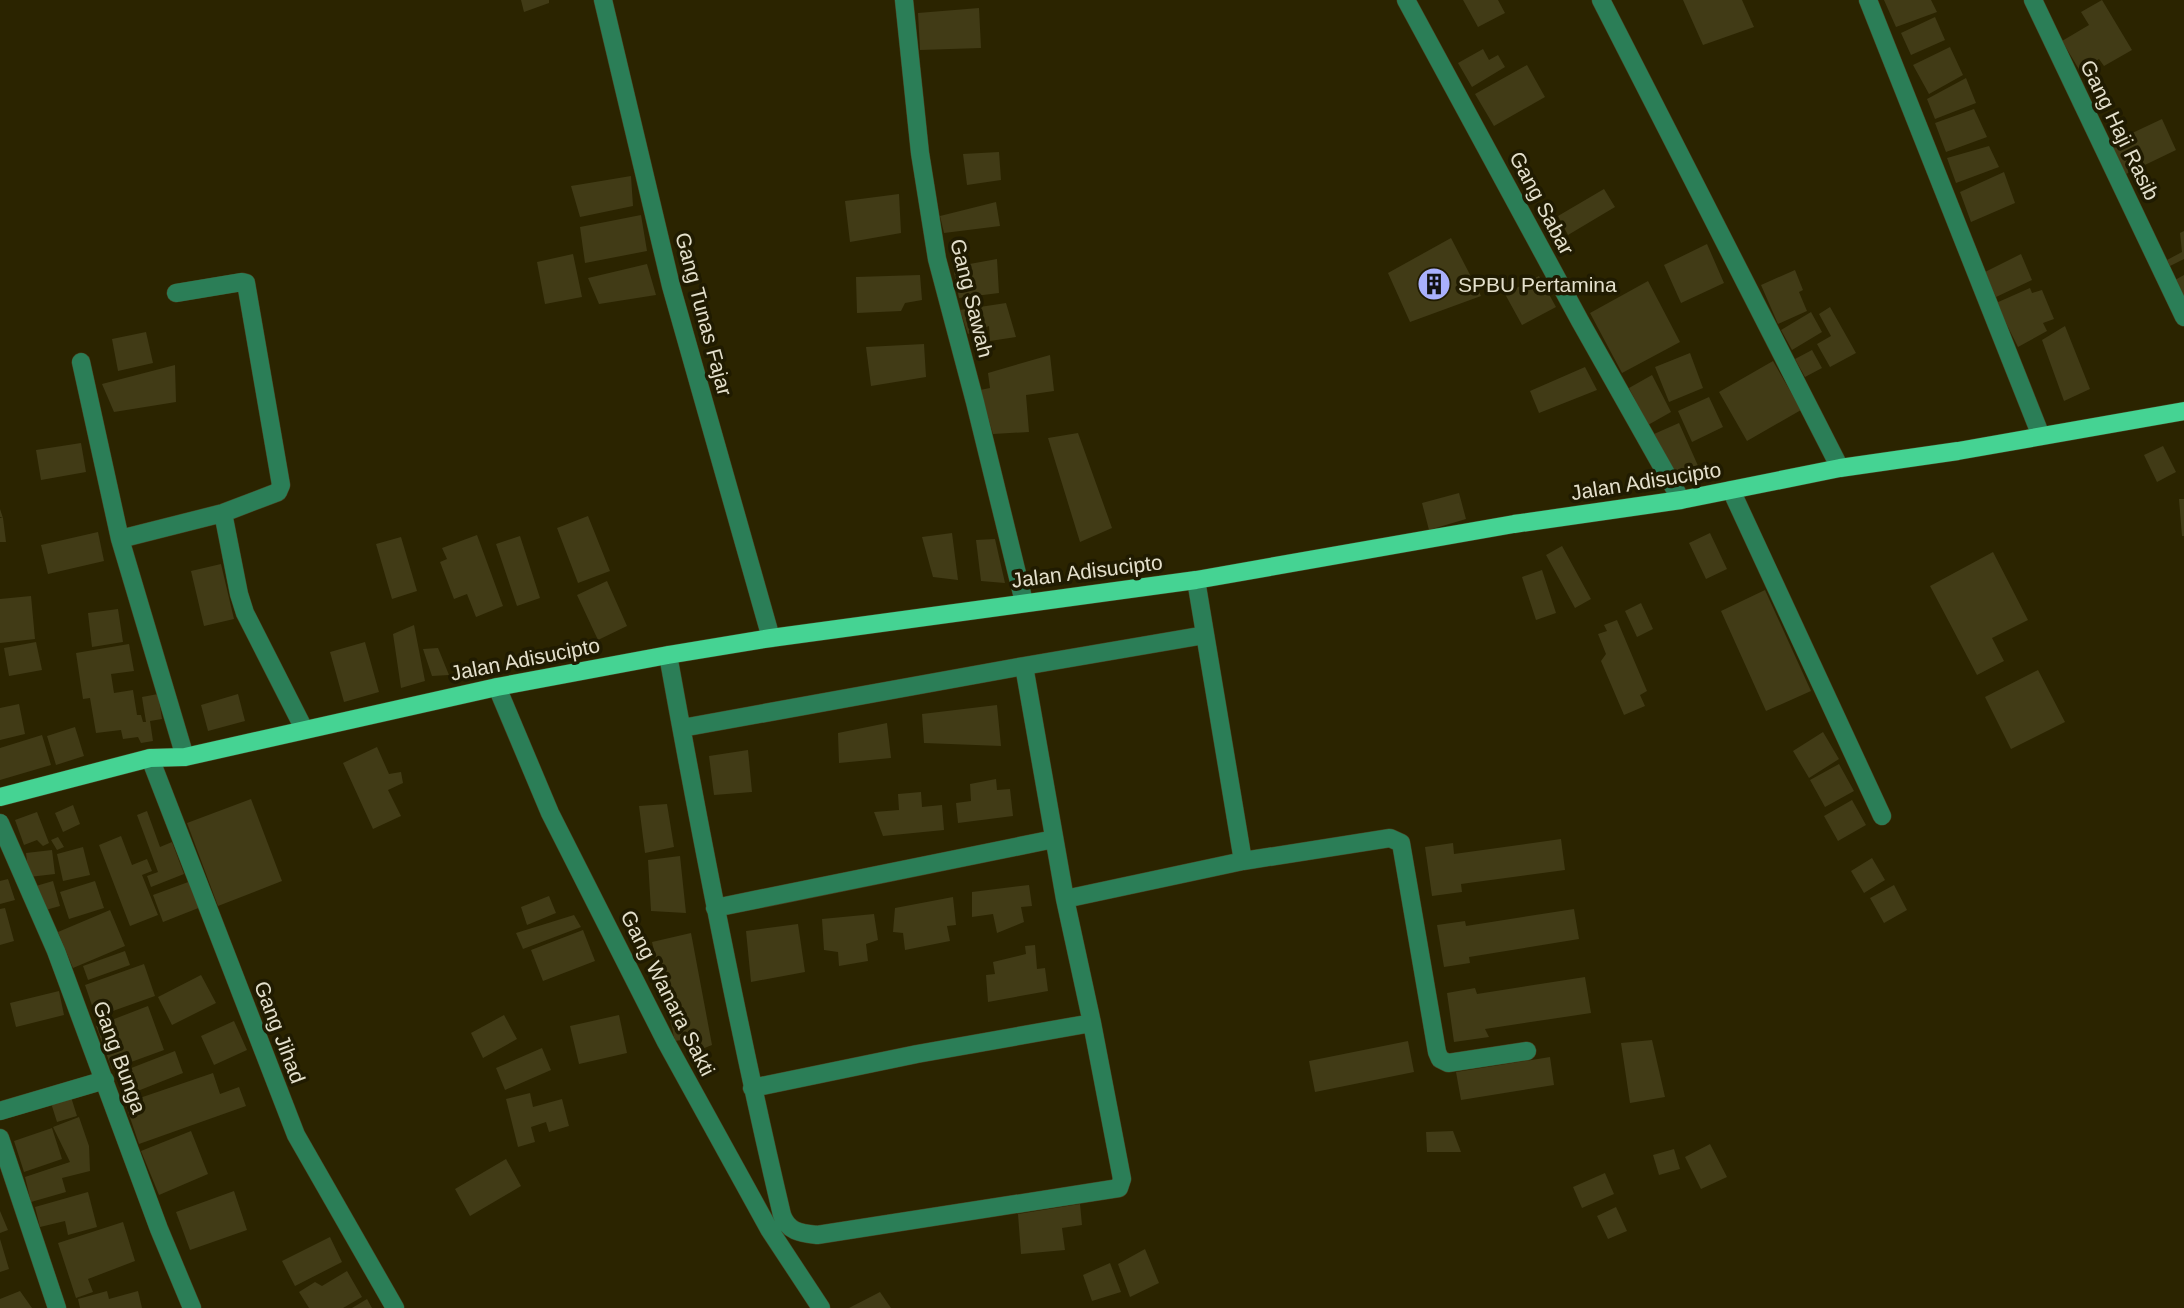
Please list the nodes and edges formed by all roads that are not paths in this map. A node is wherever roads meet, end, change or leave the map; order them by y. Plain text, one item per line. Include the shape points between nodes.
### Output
1 (603, 0) edge
2 (904, 0) edge
3 (1406, 0) edge
4 (1601, 0) edge
5 (1868, 0) edge
6 (2033, 0) edge
7 (176, 293) dead end
8 (2184, 317) edge
9 (81, 362) dead end
10 (2184, 411) edge
11 (2041, 436) junction
12 (1840, 468) junction
13 (1731, 491) junction
14 (1681, 500) junction
15 (223, 513) junction
16 (120, 539) junction
17 (1196, 580) junction
18 (1024, 602) junction
19 (1205, 635) junction
20 (771, 638) junction
21 (668, 655) junction
22 (1024, 666) junction
23 (497, 687) junction
24 (304, 729) junction
25 (681, 729) junction
26 (185, 757) junction
27 (150, 758) junction
28 (0, 797) edge
29 (1882, 816) dead end
30 (0, 823) edge
31 (1055, 839) junction
32 (1243, 861) junction
33 (1065, 899) junction
34 (715, 908) junction
35 (1092, 1023) junction
36 (1527, 1051) dead end
37 (105, 1080) junction
38 (752, 1088) junction
39 (0, 1111) edge
40 (0, 1138) edge
41 (57, 1308) edge
42 (192, 1308) edge
43 (396, 1308) edge
44 (821, 1308) edge

1 - 20 street, Gang Tunas Fajar via 671,286
2 - 18 street, Gang Sawah via 937,259
3 - 14 street, Gang Sabar
4 - 12 street
5 - 11 street
6 - 8 street, Gang Haji Rasib
7 - 15 street via 246,283 281,485 278,492
9 - 16 street
10 - 11 main road, Jalan Adisucipto
11 - 12 main road, Jalan Adisucipto
12 - 13 main road, Jalan Adisucipto
13 - 14 main road, Jalan Adisucipto
13 - 29 street
14 - 17 main road, Jalan Adisucipto
15 - 16 street
15 - 24 street via 245,613
16 - 26 street
17 - 18 main road, Jalan Adisucipto
17 - 19 street
18 - 20 main road, Jalan Adisucipto
19 - 22 street
19 - 32 street
20 - 21 main road, Jalan Adisucipto
21 - 23 main road, Jalan Adisucipto
21 - 25 street
22 - 25 street
22 - 31 street
23 - 24 main road, Jalan Adisucipto
23 - 44 street, Gang Wanara Sakti via 551,813 666,1042 769,1229
24 - 26 main road, Jalan Adisucipto
25 - 34 street
26 - 27 main road, Jalan Adisucipto
27 - 28 main road, Jalan Adisucipto
27 - 43 street, Gang Jihad via 296,1135
30 - 37 street, Gang Bunga
31 - 33 street
31 - 34 street
32 - 33 street
32 - 36 street via 1390,838 1401,843 1440,1059 1448,1063
33 - 35 street
34 - 38 street
35 - 38 street
35 - 38 street via 1122,1179 1119,1188 817,1235 803,1233 785,1224
37 - 39 street
37 - 42 street, Gang Bunga
40 - 41 street

